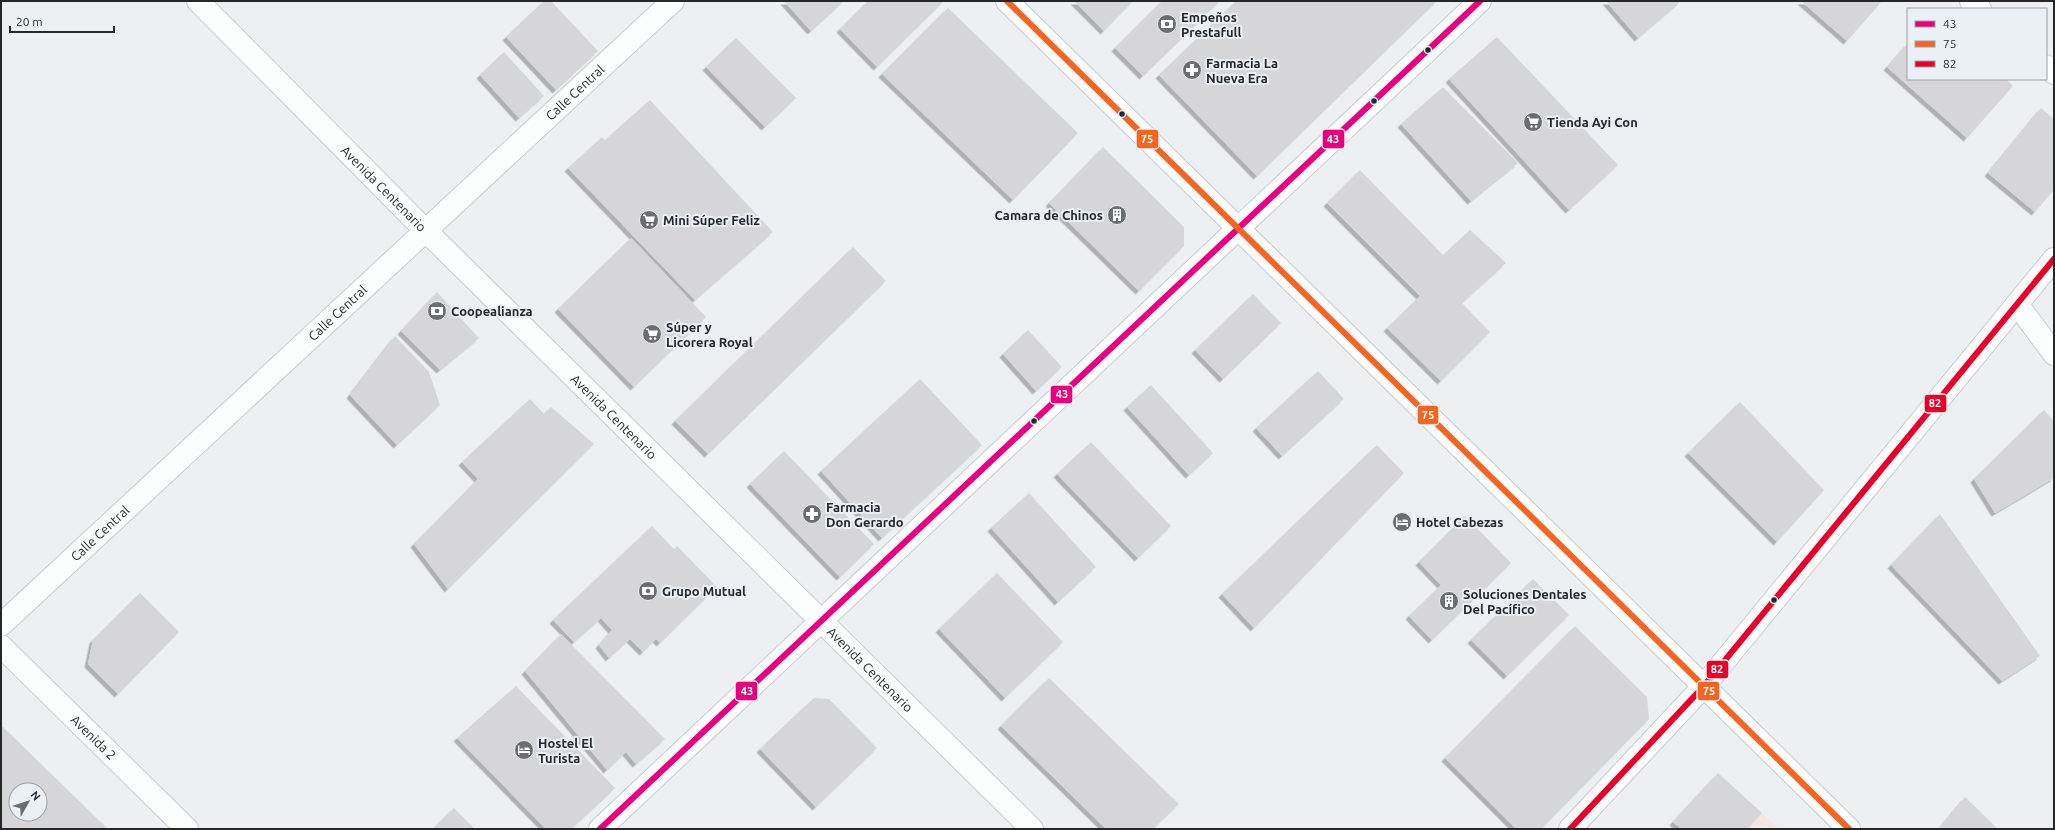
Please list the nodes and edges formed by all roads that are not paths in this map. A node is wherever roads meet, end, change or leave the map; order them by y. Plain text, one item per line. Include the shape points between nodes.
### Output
1 (198, 1) edge
2 (673, 1) edge
3 (1007, 1) edge
4 (1480, 1) edge
5 (1971, 1) edge
6 (1979, 8) edge
7 (1238, 229) junction
8 (425, 230) junction
9 (2054, 259) edge
10 (2017, 304) junction
11 (2054, 354) edge
12 (822, 620) junction
13 (1, 625) edge
14 (1, 646) edge
15 (1703, 687) junction
16 (187, 829) edge
17 (600, 829) edge
18 (1032, 829) edge
19 (1570, 829) edge
20 (1850, 829) edge

1 - 8 street, Avenida Centenario
2 - 8 street, Calle Central
3 - 7 street
4 - 7 street
5 - 6 street
7 - 12 street
7 - 15 street
8 - 12 street, Avenida Centenario
8 - 13 street, Calle Central
9 - 10 street
10 - 11 street
10 - 15 street
12 - 17 street
12 - 18 street, Avenida Centenario
14 - 16 street, Avenida 2
15 - 19 street
15 - 20 street

